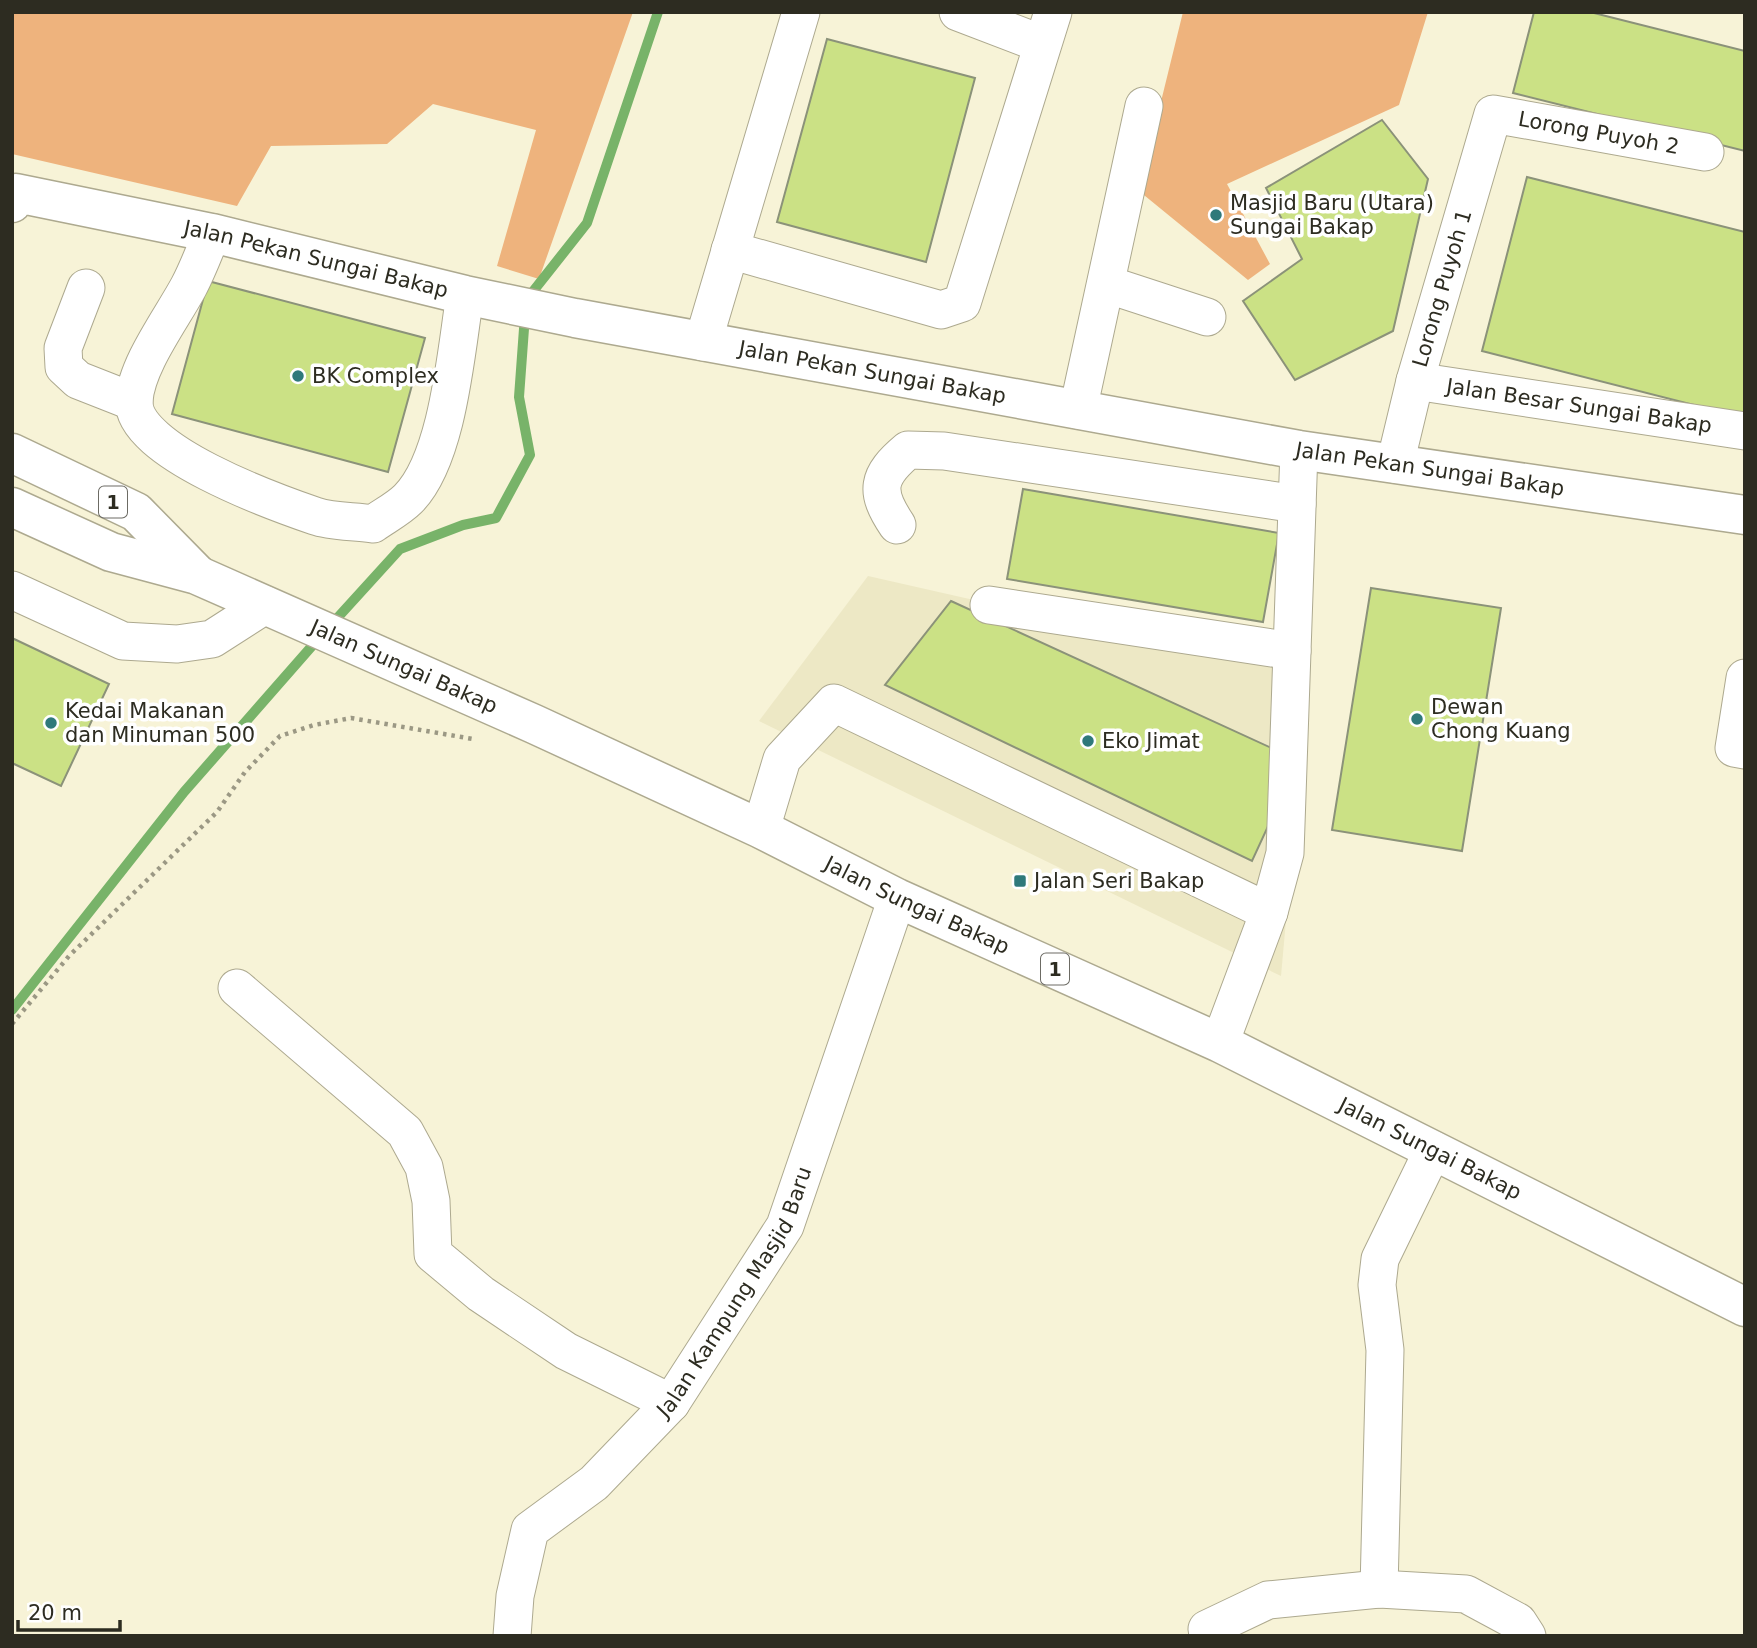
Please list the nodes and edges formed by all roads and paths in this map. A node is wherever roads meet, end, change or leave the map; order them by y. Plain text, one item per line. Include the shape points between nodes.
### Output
1 (801, 12) edge
2 (958, 12) edge
3 (1048, 28) edge
4 (1144, 106) dead end
5 (1493, 114) joint
6 (1705, 152) dead end
7 (13, 196) edge
8 (212, 233) junction
9 (730, 250) junction
10 (1106, 284) junction
11 (86, 288) dead end
12 (481, 299) junction
13 (1207, 317) dead end
14 (703, 342) junction
15 (1415, 381) junction
16 (134, 402) junction
17 (1078, 410) junction
18 (1745, 431) edge
19 (1299, 450) junction
20 (12, 453) edge
21 (1395, 464) junction
22 (1297, 504) junction
23 (12, 507) edge
24 (1745, 514) edge
25 (897, 525) dead end
26 (197, 575) junction
27 (12, 590) edge
28 (265, 605) junction
29 (989, 605) dead end
30 (1292, 651) junction
31 (1745, 677) edge
32 (480, 740) dead end
33 (1745, 750) edge
34 (761, 830) junction
35 (897, 898) junction
36 (1269, 912) junction
37 (237, 988) dead end
38 (12, 1024) edge
39 (1220, 1043) junction
40 (1433, 1150) junction
41 (1745, 1307) edge
42 (671, 1403) junction
43 (1379, 1589) junction
44 (1207, 1629) dead end
45 (512, 1636) edge
46 (1527, 1636) edge

1 - 9 street
2 - 3 street
3 - 9 street via 962,303 941,310
4 - 10 street
5 - 6 street, Lorong Puyoh 2
5 - 15 street, Lorong Puyoh 1
7 - 8 main road, Jalan Pekan Sungai Bakap
8 - 12 main road, Jalan Pekan Sungai Bakap
8 - 16 street via 191,283 150,354
9 - 14 street
10 - 13 street
10 - 17 street
11 - 16 street via 63,348 64,367 78,380
12 - 14 main road, Jalan Pekan Sungai Bakap
12 - 16 street via 428,472 407,500 373,524 317,517 186,462 153,437 138,417
14 - 17 main road, Jalan Pekan Sungai Bakap
15 - 18 street, Jalan Besar Sungai Bakap
15 - 21 street, Lorong Puyoh 1
17 - 19 main road, Jalan Pekan Sungai Bakap
19 - 21 main road, Jalan Pekan Sungai Bakap
19 - 22 street
20 - 26 main road, Jalan Sungai Bakap / 1 via 136,512
21 - 24 main road, Jalan Pekan Sungai Bakap
22 - 25 street via 944,451 908,450 888,467 881,487 882,503
22 - 30 street
23 - 26 main road, Jalan Sungai Bakap / 1 via 111,552
26 - 28 main road, Jalan Sungai Bakap / 1
27 - 28 street via 123,640 177,644 212,639
28 - 34 main road, Jalan Sungai Bakap / 1
29 - 30 street
30 - 36 street via 1285,852
31 - 33 street via 1734,748
32 - 38 path via 351,718 280,736 245,772 217,812 69,956
34 - 35 main road, Jalan Sungai Bakap / 1
34 - 36 street via 782,759 834,703
35 - 39 main road, Jalan Sungai Bakap / 1
35 - 42 street, Jalan Kampung Masjid Baru via 785,1226
36 - 39 street
37 - 42 street via 405,1132 424,1167 431,1200 433,1254 481,1294 566,1351
39 - 40 main road, Jalan Sungai Bakap / 1
40 - 41 main road, Jalan Sungai Bakap / 1
40 - 43 street via 1380,1259 1377,1285 1385,1350
42 - 45 street, Jalan Kampung Masjid Baru via 594,1483 530,1530 515,1595
43 - 44 street via 1268,1600
43 - 46 street via 1466,1594 1518,1622

